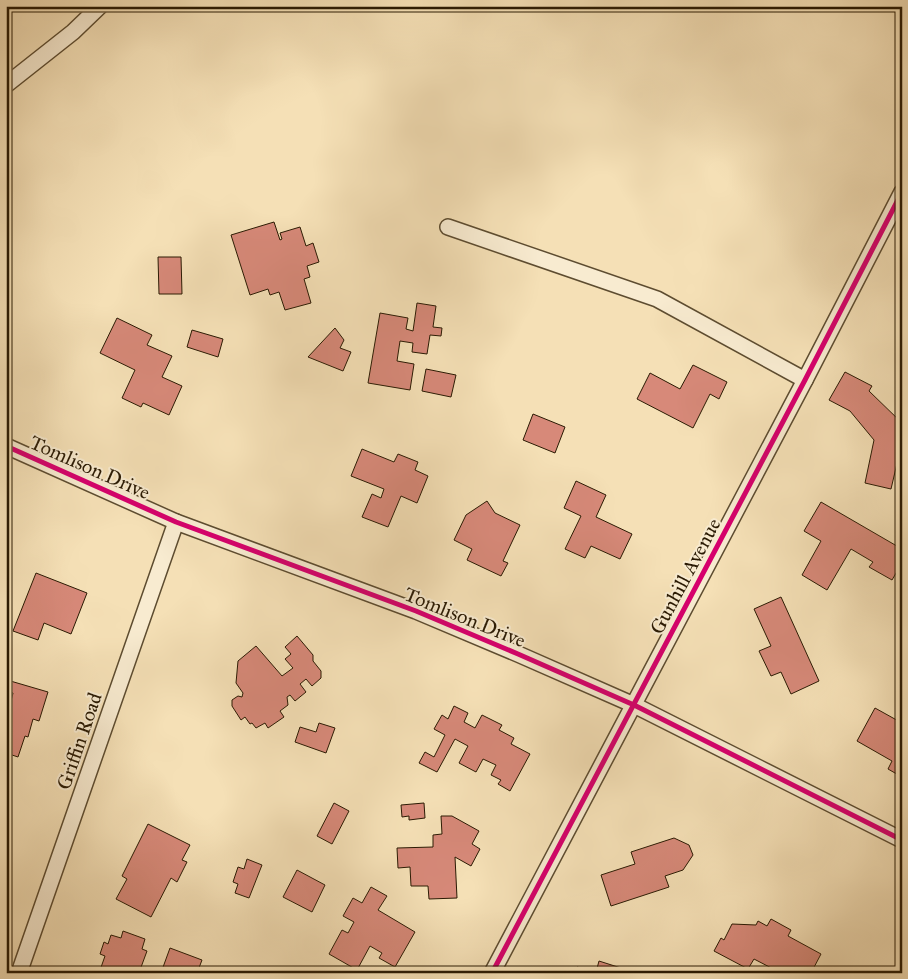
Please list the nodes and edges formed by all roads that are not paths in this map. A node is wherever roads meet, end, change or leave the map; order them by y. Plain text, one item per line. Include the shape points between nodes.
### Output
1 (100, 6) edge
2 (7, 83) edge
3 (902, 192) edge
4 (448, 227) dead end
5 (806, 380) junction
6 (6, 446) edge
7 (176, 522) junction
8 (634, 705) junction
9 (902, 840) edge
10 (19, 973) edge
11 (492, 973) edge

1 - 2 street via 73,32
3 - 5 street, Gunhill Avenue
4 - 5 street via 658,299
5 - 8 street, Gunhill Avenue
6 - 7 street, Tomlison Drive
7 - 8 street, Tomlison Drive via 416,611
7 - 10 street, Griffin Road
8 - 9 street, Tomlison Drive
8 - 11 street, Gunhill Avenue

